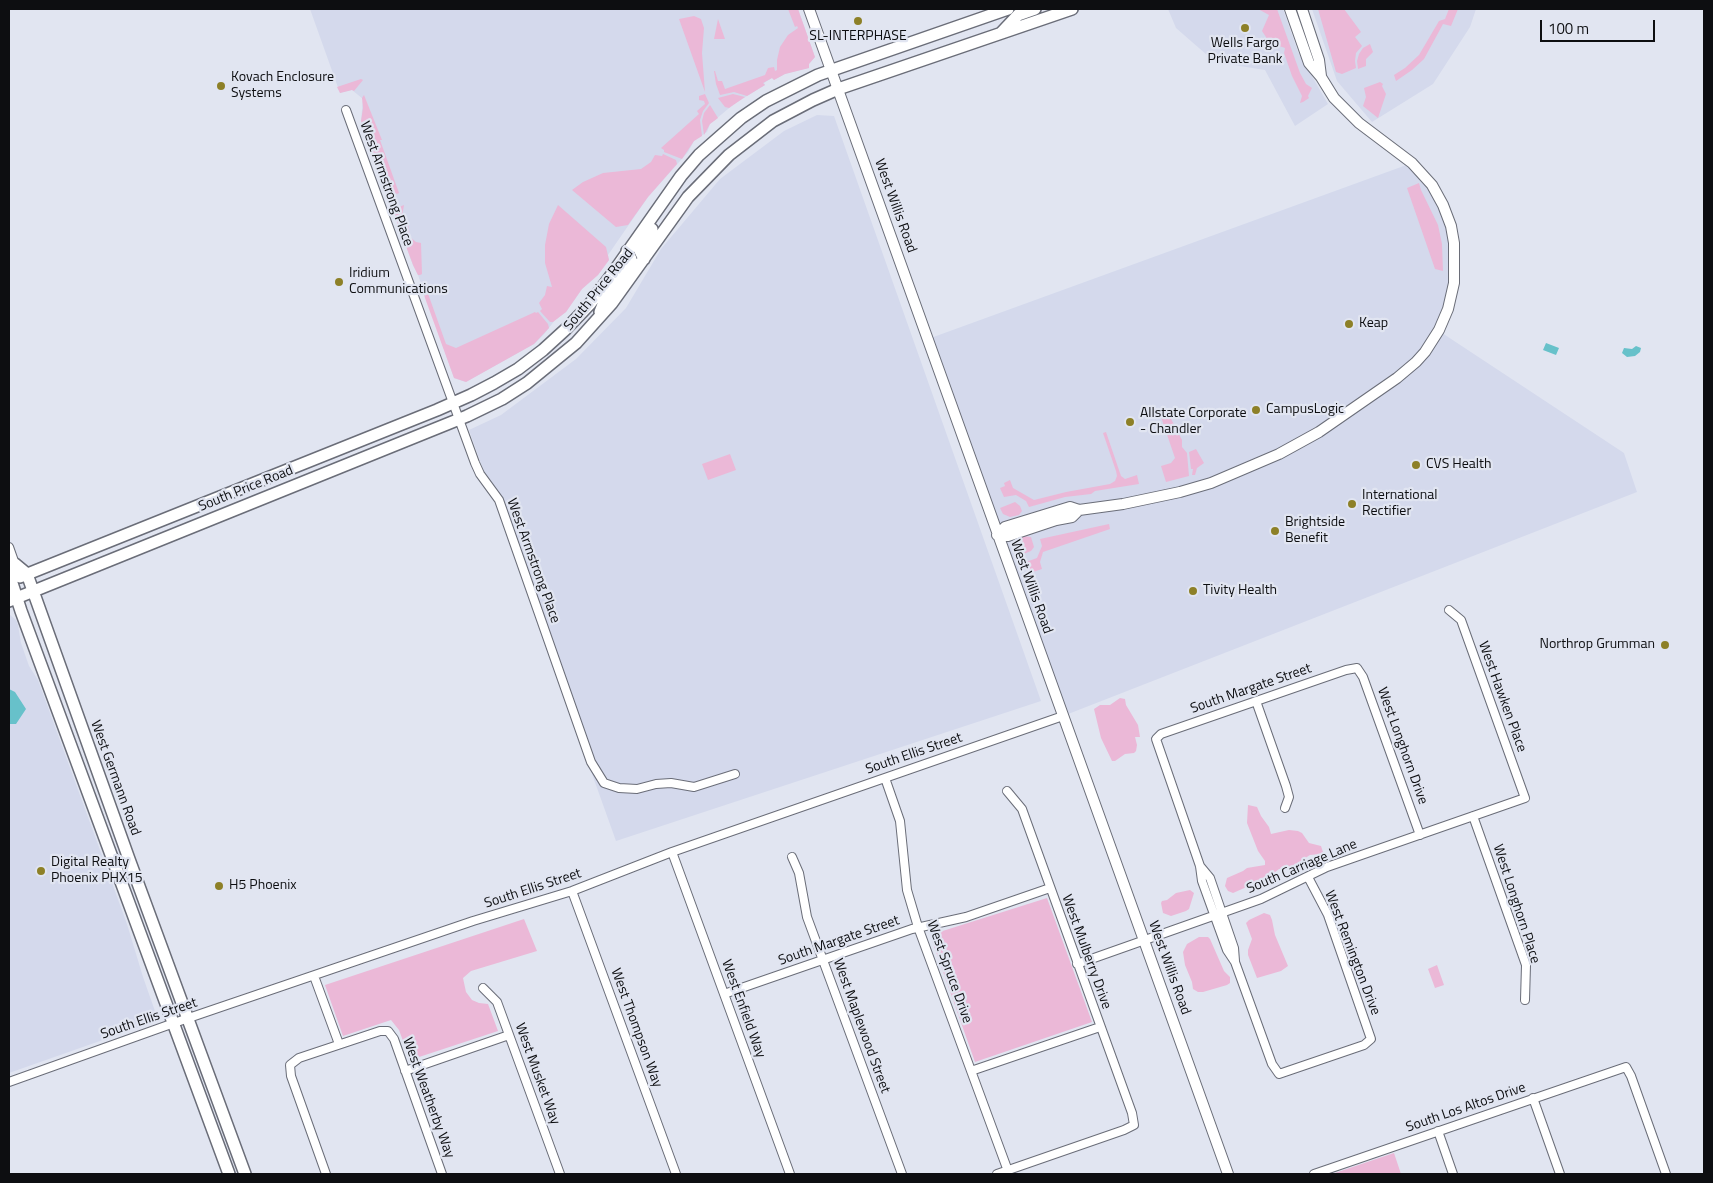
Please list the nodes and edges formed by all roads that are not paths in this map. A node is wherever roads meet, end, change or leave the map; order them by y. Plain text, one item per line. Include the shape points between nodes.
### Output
1 (809, 9) edge
2 (1008, 9) edge
3 (1034, 9) edge
4 (1072, 9) edge
5 (1290, 9) edge
6 (1302, 9) edge
7 (1061, 11) edge
8 (1001, 33) junction
9 (831, 70) junction
10 (1321, 77) junction
11 (838, 90) junction
12 (346, 110) dead end
13 (677, 181) junction
14 (627, 251) junction
15 (644, 259) junction
16 (595, 323) junction
17 (452, 403) junction
18 (458, 419) junction
19 (997, 535) junction
20 (9, 547) edge
21 (15, 564) junction
22 (27, 574) junction
23 (10, 581) edge
24 (33, 592) junction
25 (13, 600) edge
26 (1448, 610) dead end
27 (1357, 668) joint
28 (1256, 701) junction
29 (1063, 716) junction
30 (735, 774) dead end
31 (885, 778) junction
32 (1007, 791) dead end
33 (1525, 798) joint
34 (1284, 808) dead end
35 (1473, 816) junction
36 (1420, 835) junction
37 (672, 852) junction
38 (792, 857) dead end
39 (1308, 877) junction
40 (1050, 888) junction
41 (572, 891) junction
42 (1218, 914) junction
43 (918, 927) junction
44 (1144, 939) junction
45 (823, 959) junction
46 (1077, 964) junction
47 (314, 976) junction
48 (483, 988) dead end
49 (724, 994) junction
50 (1525, 1000) dead end
51 (188, 1019) junction
52 (174, 1023) junction
53 (1100, 1027) junction
54 (509, 1035) junction
55 (339, 1044) junction
56 (405, 1072) junction
57 (971, 1072) junction
58 (9, 1082) edge
59 (1533, 1098) junction
60 (1438, 1131) junction
61 (1008, 1170) junction
62 (230, 1174) edge
63 (245, 1174) edge
64 (326, 1174) edge
65 (442, 1174) edge
66 (560, 1174) edge
67 (676, 1174) edge
68 (790, 1174) edge
69 (902, 1174) edge
70 (996, 1174) edge
71 (1228, 1174) edge
72 (1314, 1174) edge
73 (1453, 1174) edge
74 (1560, 1174) edge
75 (1666, 1174) edge

1 - 9 street, West Willis Road
2 - 9 main road, South Price Road
3 - 8 main road via 1018,15
4 - 7 main road, South Price Road
5 - 10 street via 1310,63
6 - 10 street via 1319,60
7 - 8 main road, South Price Road
8 - 11 main road, South Price Road
9 - 11 street, West Willis Road
9 - 13 main road, South Price Road via 789,88 741,118 699,155
10 - 19 street via 1347,113 1412,163 1432,185 1443,205 1454,243 1454,284 1448,309 1425,352 1397,378 1319,432 1279,454 1211,483 1180,492 1079,510 1072,517 1008,536
11 - 15 main road, South Price Road via 773,121 729,155 688,197
11 - 19 street, West Willis Road
12 - 17 street, West Armstrong Place
13 - 14 main road, South Price Road
13 - 15 main road via 668,203 644,241 640,251
14 - 16 main road via 630,262 606,297
14 - 17 main road, South Price Road via 590,304 543,350 494,383
15 - 16 main road, South Price Road
16 - 18 main road, South Price Road via 576,344 527,383 502,399
17 - 18 street, West Armstrong Place
17 - 22 main road, South Price Road
18 - 24 main road, South Price Road
18 - 30 street, West Armstrong Place via 480,474 499,500 591,762 604,783 637,789 656,784 694,787
19 - 29 street, West Willis Road
20 - 21 street
21 - 22 main road
21 - 23 main road
22 - 23 main road, South Price Road
22 - 24 main road, West Germann Road
23 - 25 main road, West Germann Road
24 - 25 main road, South Price Road
24 - 51 main road, West Germann Road
25 - 52 main road, West Germann Road
26 - 33 street, West Hawken Place via 1461,620
27 - 28 street, South Margate Street
27 - 36 street, West Longhorn Drive
28 - 34 street via 1289,797
28 - 42 street, South Margate Street via 1161,734 1156,739 1200,866 1210,878
29 - 31 street, South Ellis Street
29 - 44 street, West Willis Road
31 - 37 street, South Ellis Street
31 - 43 street, West Spruce Drive via 900,821 908,890
32 - 40 street, West Mulberry Drive via 1022,809
33 - 35 street, South Carriage Lane
35 - 36 street, South Carriage Lane
35 - 50 street, West Longhorn Place via 1526,965
36 - 39 street, South Carriage Lane via 1327,867
37 - 41 street, South Ellis Street
37 - 49 street, West Enfield Way
38 - 45 street, West Maplewood Street via 799,873 807,917
39 - 42 street, South Carriage Lane
39 - 42 street, West Remington Drive via 1328,915 1371,1038 1364,1045 1280,1074 1272,1064 1235,962 1234,948
40 - 43 street, South Margate Street via 966,916
40 - 46 street, West Mulberry Drive
41 - 47 street, South Ellis Street
41 - 67 street, West Thompson Way
42 - 44 street, South Carriage Lane
43 - 45 street, South Margate Street
43 - 57 street, West Spruce Drive
44 - 46 street, South Carriage Lane
44 - 71 street, West Willis Road
45 - 49 street, South Margate Street
45 - 69 street, West Maplewood Street
46 - 53 street, West Mulberry Drive
47 - 51 street, South Ellis Street
47 - 55 street
48 - 54 street, West Musket Way via 497,1002
49 - 68 street, West Enfield Way
51 - 52 street, South Ellis Street
51 - 63 main road, West Germann Road
52 - 58 street, South Ellis Street
52 - 62 main road, West Germann Road
53 - 57 street
53 - 61 street, West Mulberry Drive via 1134,1125
54 - 56 street
54 - 66 street, West Musket Way
55 - 56 street, West Weatherby Way via 388,1031
55 - 64 street via 299,1058 290,1065 291,1076
56 - 65 street, West Weatherby Way
57 - 61 street, West Spruce Drive
59 - 60 street, South Los Altos Drive
59 - 74 street
59 - 75 street, South Los Altos Drive via 1626,1067
60 - 72 street, South Los Altos Drive
60 - 73 street
61 - 70 street

